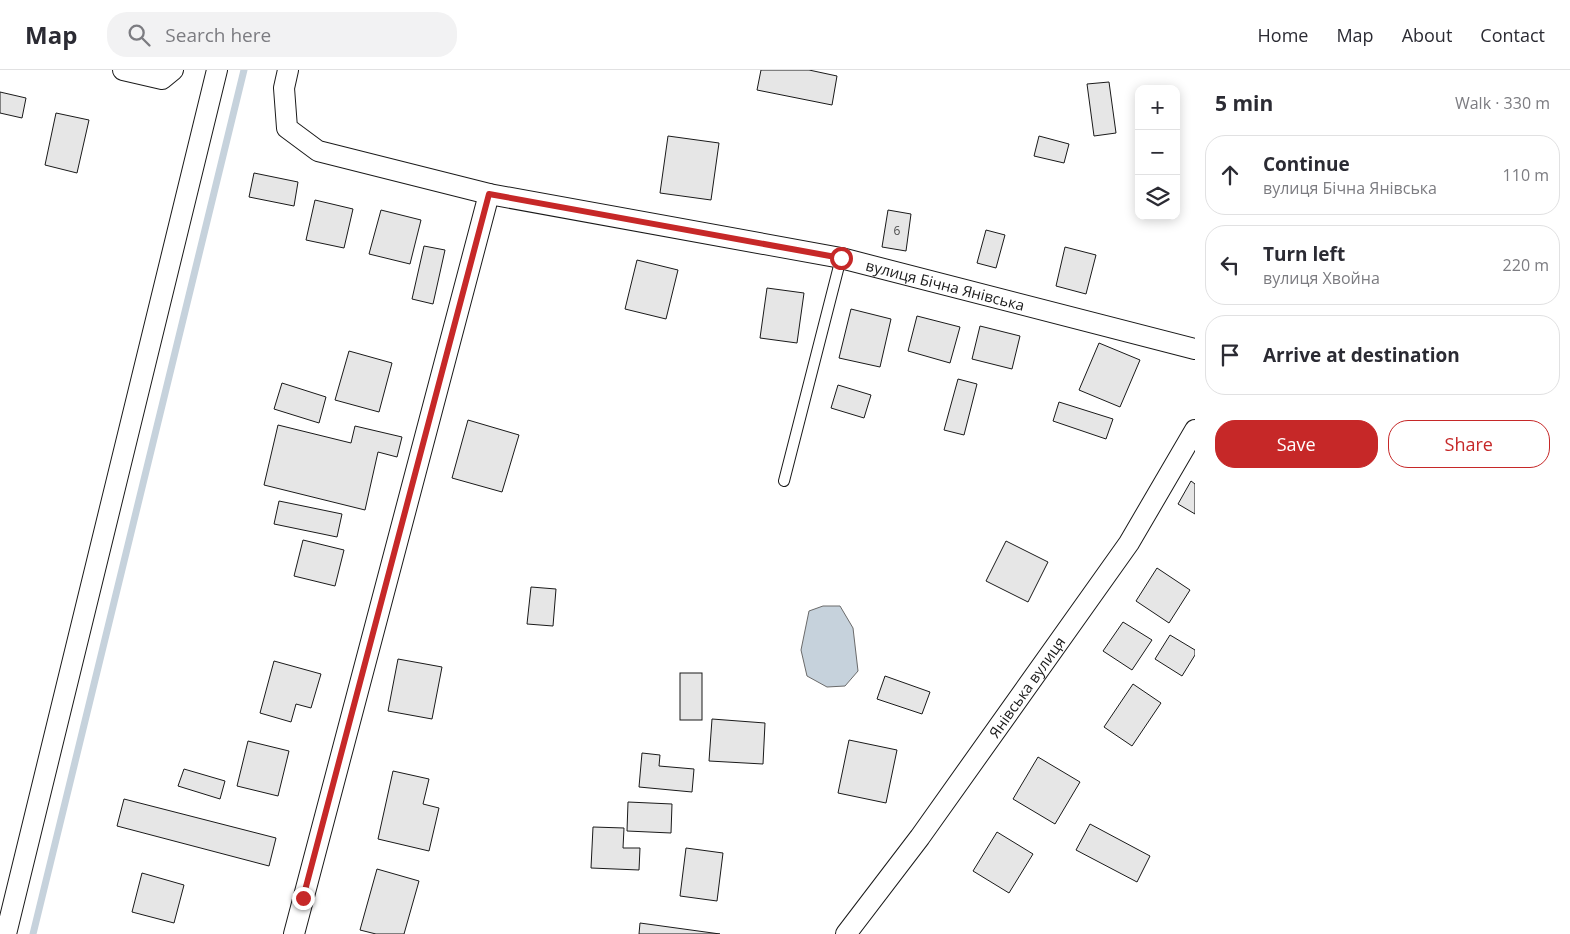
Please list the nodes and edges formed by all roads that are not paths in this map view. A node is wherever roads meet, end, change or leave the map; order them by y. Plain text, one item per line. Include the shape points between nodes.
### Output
1 (123, 70) edge
2 (173, 70) edge
3 (218, 70) edge
4 (288, 70) edge
5 (489, 194) junction
6 (841, 258) junction
7 (1195, 349) edge
8 (1195, 430) edge
9 (784, 481) dead end
10 (6, 934) edge
11 (294, 934) edge
12 (846, 934) edge

1 - 2 street via 162,79
3 - 10 street
4 - 5 street, вулиця Бічна Янівська via 284,88 287,128 318,151
5 - 6 street, вулиця Бічна Янівська
5 - 11 street
6 - 7 street, вулиця Бічна Янівська
6 - 9 lane
8 - 12 street, Янівська вулиця via 1130,543 920,837

